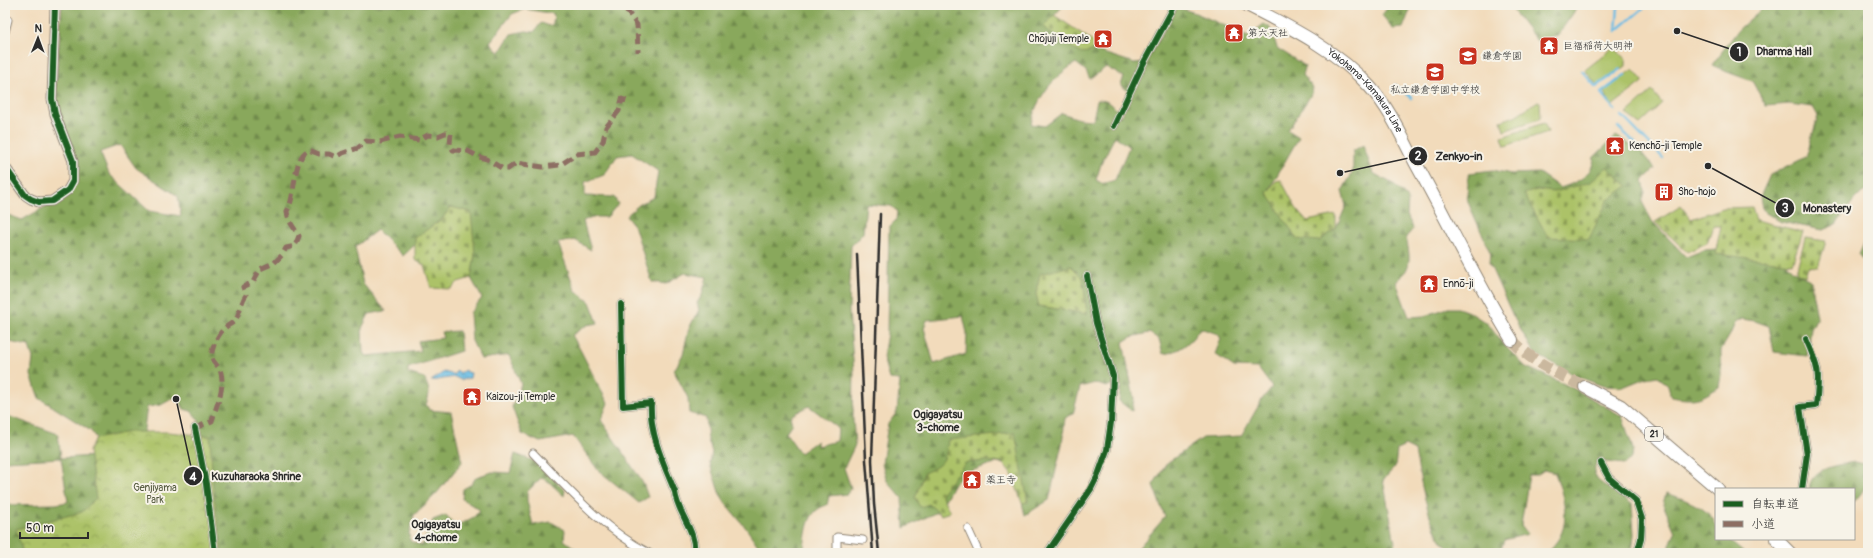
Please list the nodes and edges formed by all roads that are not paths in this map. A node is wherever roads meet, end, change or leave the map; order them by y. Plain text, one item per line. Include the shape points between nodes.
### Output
1 (54, 5) edge
2 (1175, 5) edge
3 (1247, 5) edge
4 (8, 20) dead end
5 (5, 32) edge
6 (1114, 126) dead end
7 (5, 167) edge
8 (1087, 276) dead end
9 (621, 304) dead end
10 (1806, 339) dead end
11 (1512, 340) tunnel mouth
12 (1585, 388) tunnel mouth
13 (196, 428) dead end
14 (533, 452) dead end
15 (1601, 463) dead end
16 (1717, 488) edge
17 (1802, 488) edge
18 (968, 529) dead end
19 (863, 540) dead end
20 (1778, 540) edge
21 (215, 553) edge
22 (649, 553) edge
23 (694, 553) edge
24 (837, 553) edge
25 (980, 553) edge
26 (1047, 553) edge
27 (1637, 553) edge
28 (1790, 553) edge

1 - 7 street via 52,99 73,161 72,181 68,190 61,196 52,201 39,202 25,195
2 - 6 street via 1142,66
3 - 11 main road, Yokohama-Kamakura Line via 1335,57 1370,87 1393,120 1491,306
4 - 5 street
8 - 26 street via 1096,323 1113,376 1113,407 1108,450 1091,489
9 - 23 street via 623,406 651,403 654,433 676,499 690,530 695,547
10 - 17 street via 1816,360 1819,377 1816,405 1800,407 1807,454
12 - 16 main road, 21 via 1621,406
13 - 21 street
14 - 22 street via 596,516 616,533
15 - 27 street via 1609,478 1636,502 1642,519
18 - 25 street
19 - 24 street via 837,537
20 - 28 main road

